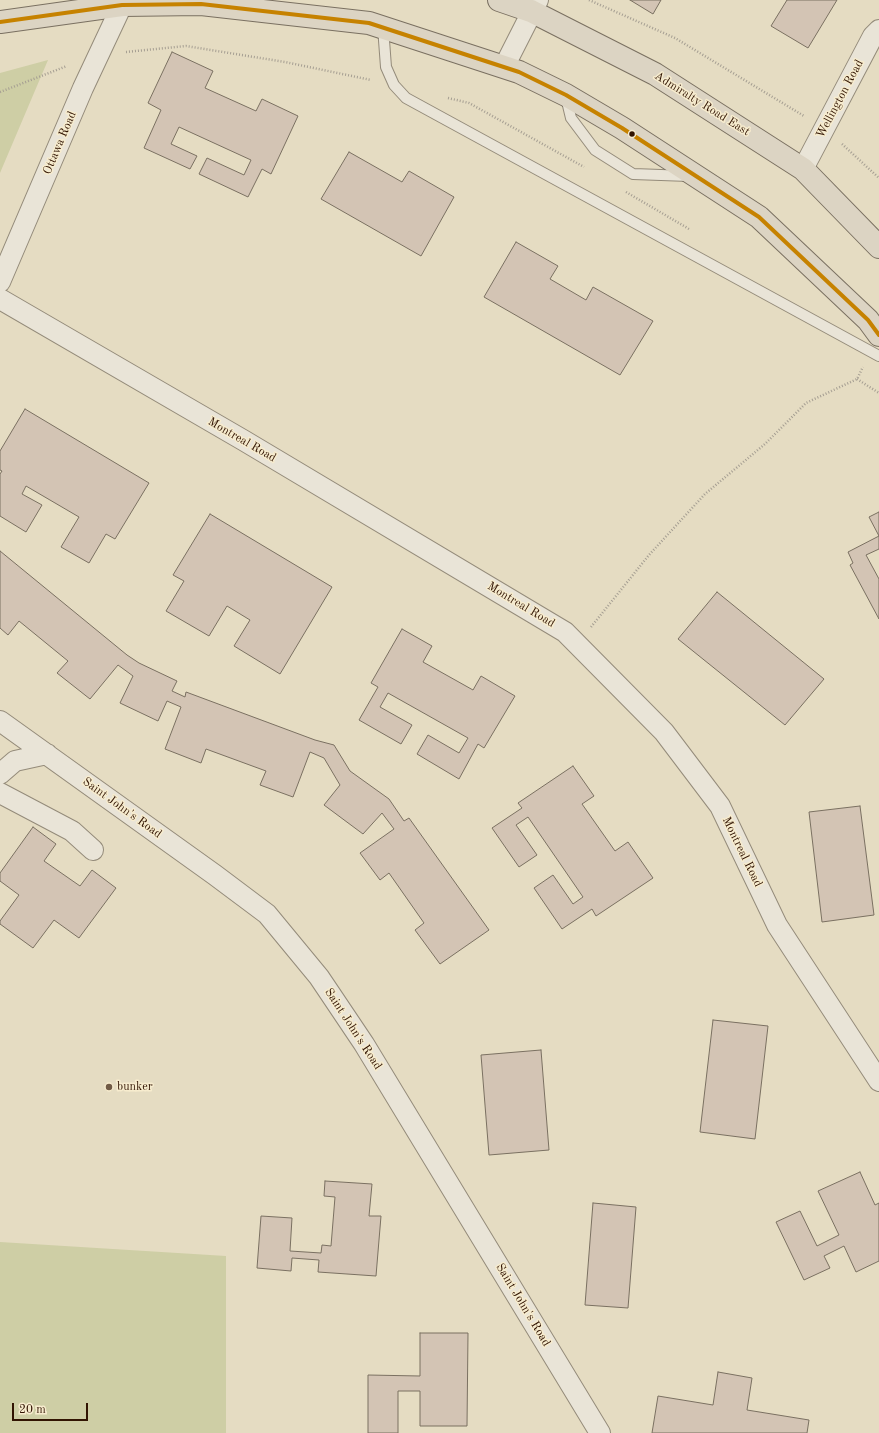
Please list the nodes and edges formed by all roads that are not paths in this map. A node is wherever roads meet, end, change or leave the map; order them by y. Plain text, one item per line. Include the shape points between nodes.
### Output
1 (499, 0) edge
2 (122, 5) junction
3 (534, 5) edge
4 (0, 22) edge
5 (383, 28) junction
6 (879, 30) edge
7 (504, 67) junction
8 (566, 96) junction
9 (803, 169) junction
10 (699, 176) junction
11 (879, 247) edge
12 (0, 282) edge
13 (0, 299) edge
14 (876, 347) edge
15 (0, 721) edge
16 (47, 754) junction
17 (0, 774) edge
18 (0, 792) edge
19 (92, 850) dead end
20 (879, 1081) edge
21 (600, 1433) edge

1 - 3 main road, Admiralty Road East
2 - 4 main road
2 - 5 main road via 201,4 369,23
2 - 12 street, Ottawa Road via 83,88
3 - 7 street
3 - 9 main road, Admiralty Road East via 655,74
5 - 7 main road
5 - 14 lane via 386,67 394,85 406,98
6 - 9 street, Wellington Road via 873,36
7 - 8 main road
8 - 10 main road
8 - 10 lane via 571,118 595,150 633,174
9 - 11 main road, Admiralty Road East
10 - 14 main road via 759,217 868,320
13 - 20 street, Montreal Road via 565,632 664,732 720,806 777,925
15 - 16 street, Saint John's Road
16 - 17 street via 15,761
16 - 21 street, Saint John's Road via 267,914 319,977 364,1044
18 - 19 street via 72,831

